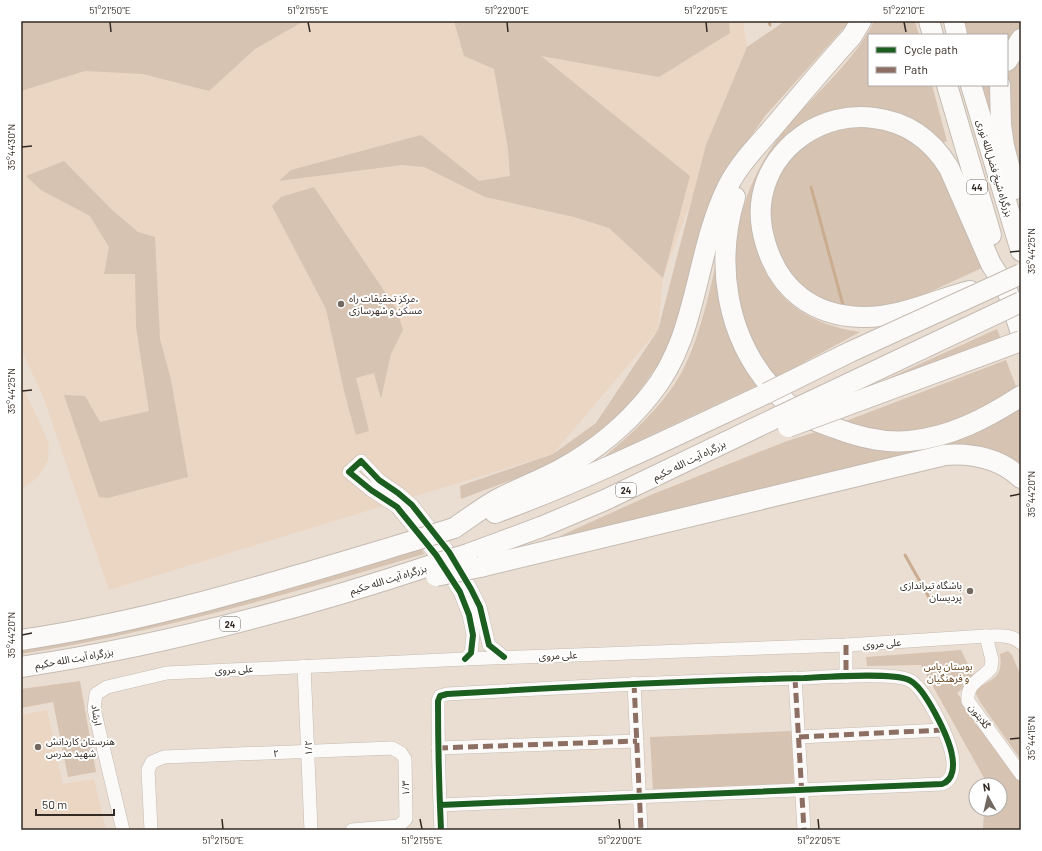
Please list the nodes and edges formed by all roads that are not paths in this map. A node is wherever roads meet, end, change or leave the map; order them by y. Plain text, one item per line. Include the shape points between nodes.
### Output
1 (861, 21) edge
2 (929, 21) edge
3 (954, 21) edge
4 (933, 34) edge
5 (957, 34) edge
6 (1021, 39) edge
7 (1008, 58) edge
8 (947, 86) edge
9 (971, 86) edge
10 (1000, 86) edge
11 (757, 146) junction
12 (1020, 248) edge
13 (1021, 274) edge
14 (1006, 293) edge
15 (1021, 333) edge
16 (1021, 341) edge
17 (1021, 396) edge
18 (784, 422) junction
19 (1021, 478) edge
20 (454, 528) junction
21 (474, 561) junction
22 (986, 636) junction
23 (21, 640) edge
24 (1021, 643) edge
25 (846, 645) junction
26 (504, 657) junction
27 (465, 658) junction
28 (304, 666) junction
29 (21, 667) edge
30 (846, 677) junction
31 (795, 678) junction
32 (634, 683) junction
33 (96, 694) joint
34 (942, 730) junction
35 (799, 737) junction
36 (637, 741) junction
37 (438, 748) junction
38 (308, 752) junction
39 (400, 752) joint
40 (1021, 774) edge
41 (802, 790) junction
42 (640, 796) junction
43 (440, 805) junction
44 (123, 830) edge
45 (151, 830) edge
46 (311, 830) edge
47 (352, 830) edge
48 (441, 830) edge
49 (641, 830) edge
50 (804, 830) edge

1 - 11 highway via 852,36
2 - 4 highway
3 - 5 highway
6 - 7 highway
8 - 14 highway, 44
9 - 12 highway, بزرگراه شیخ فضل‌الله نوری / 44
10 - 12 highway via 1004,146 1018,200
11 - 17 highway via 735,198 728,231 728,295 736,327 751,360 782,399 802,415 842,431 885,440 908,441 953,431 993,414
11 - 20 highway via 729,185 719,207 682,339 672,363 654,391 621,426 582,456 555,472 497,499
13 - 14 highway, bridge
14 - 14 highway via 953,296 886,316 839,316 805,302 783,282 763,234 762,196 767,180 786,150 802,135 819,126 847,118 866,117 908,127 927,139 949,168
14 - 15 highway, 44
14 - 18 highway, bridge
14 - 20 highway, bridge via 850,352 767,394 596,472 536,498
16 - 18 highway, bridge
18 - 21 highway, بزرگراه آیت الله حکیم / 24 via 541,527
19 - 21 highway via 991,459 964,454 944,455
20 - 23 highway, bridge via 237,593 103,625
21 - 29 highway, بزرگراه آیت الله حکیم / 24, bridge via 365,587 207,631 63,661
22 - 24 street, علی مروی via 1007,636
22 - 25 street, علی مروی
22 - 40 street, گلابتون via 992,660 991,668 968,690 968,701
25 - 26 street, علی مروی
25 - 30 street
26 - 27 street, علی مروی
26 - 27 street via 489,645 480,607 449,552 412,505 398,493 375,485 397,507 436,555 460,592 473,635 472,653
27 - 28 street, علی مروی
28 - 33 street, علی مروی via 168,673 107,687
28 - 38 street, ۱/۲
30 - 31 street
30 - 34 street via 899,678 912,681 926,698
31 - 32 street
31 - 35 street
32 - 36 street
32 - 37 street via 443,695 438,701
33 - 44 street, ارشاد via 94,709
34 - 35 street
34 - 41 street via 953,758 951,775 946,782
35 - 41 street
36 - 37 street
36 - 42 street
37 - 43 street
38 - 39 street, ۲ via 392,748
38 - 45 street, ۲ via 164,756 152,762 148,770
38 - 46 street, ۱/۲
39 - 47 street, ۱/۳ via 405,759 406,819 399,826
41 - 42 street
41 - 50 street
42 - 43 street
42 - 49 street
43 - 48 street

